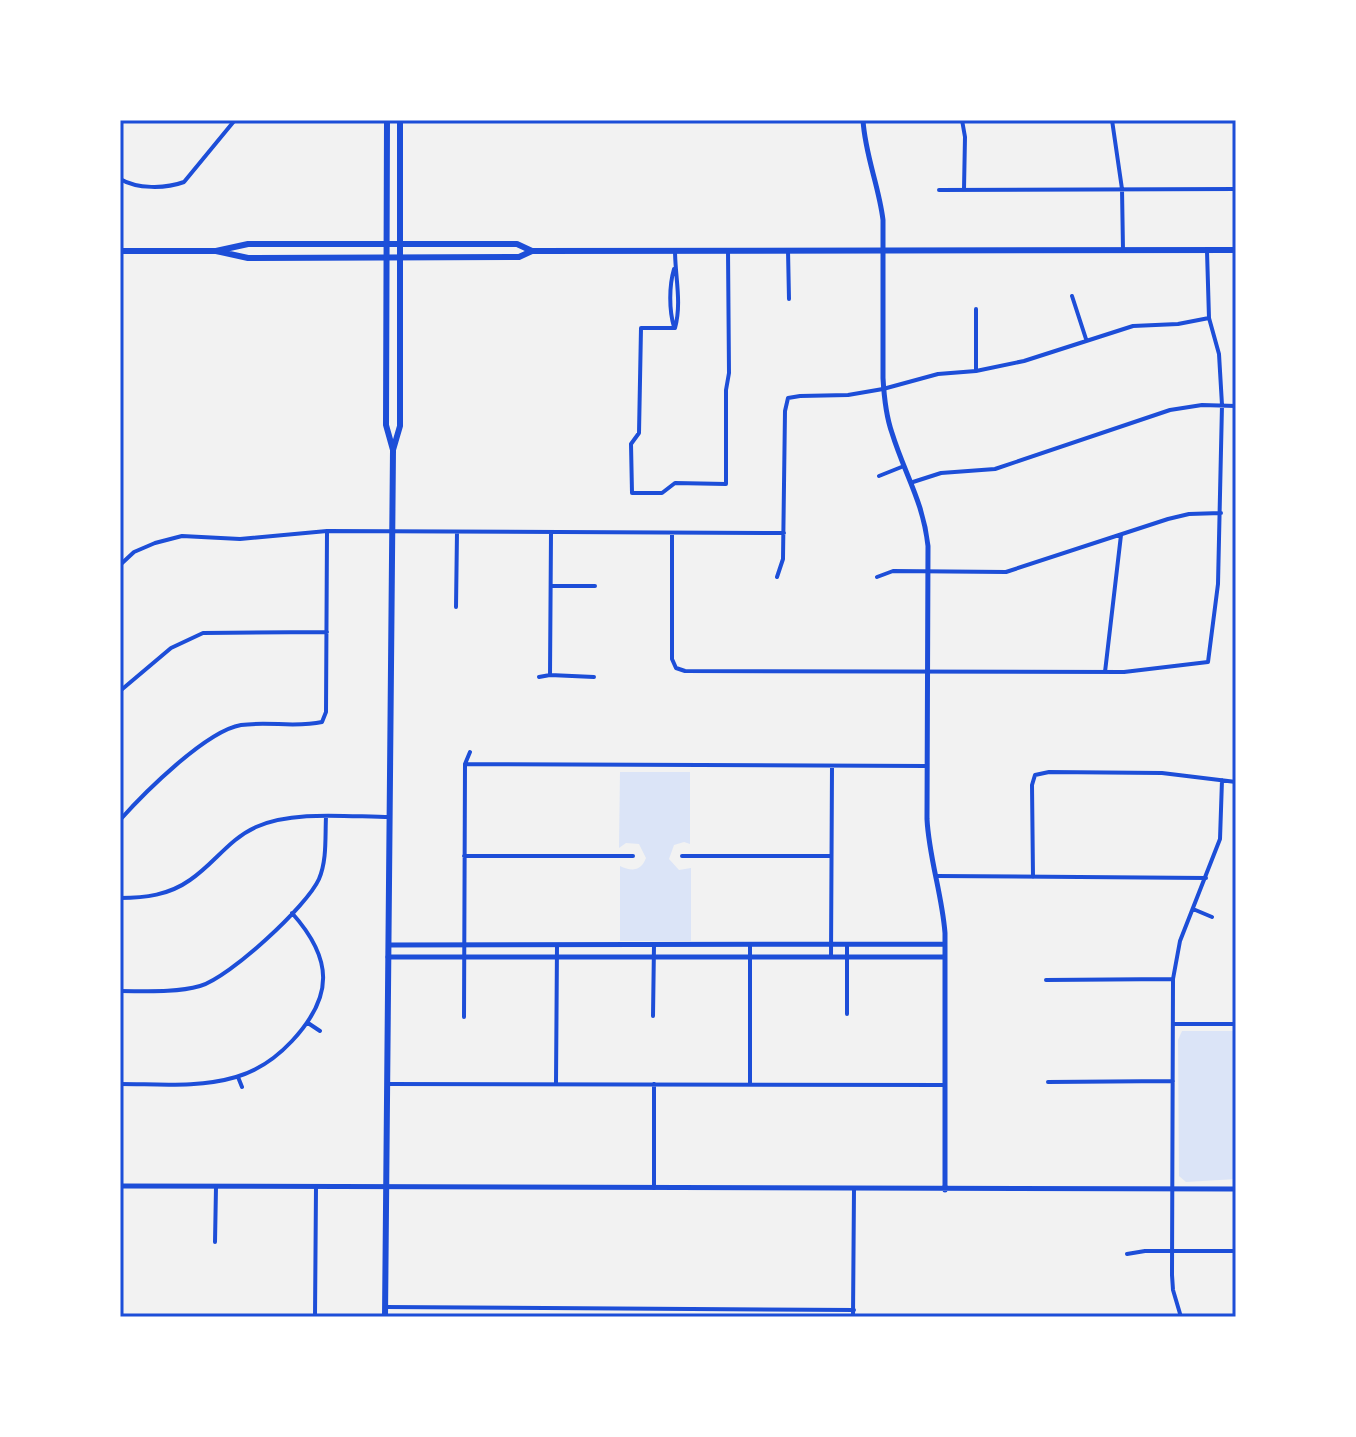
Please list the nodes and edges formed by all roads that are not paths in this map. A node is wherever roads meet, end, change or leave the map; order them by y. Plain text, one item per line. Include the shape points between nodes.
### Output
1 (235, 120) edge
2 (387, 120) edge
3 (400, 120) edge
4 (863, 120) edge
5 (962, 120) edge
6 (1112, 120) edge
7 (120, 179) edge
8 (1122, 189) junction
9 (1236, 189) edge
10 (939, 190) dead end
11 (964, 190) junction
12 (387, 243) junction
13 (402, 243) junction
14 (883, 249) junction
15 (675, 250) junction
16 (728, 250) junction
17 (788, 250) junction
18 (1123, 250) junction
19 (1207, 250) junction
20 (1236, 250) edge
21 (120, 251) edge
22 (216, 251) junction
23 (532, 251) junction
24 (387, 258) junction
25 (402, 258) junction
26 (1072, 296) dead end
27 (789, 299) dead end
28 (976, 309) dead end
29 (1209, 318) junction
30 (1086, 339) junction
31 (976, 371) junction
32 (883, 389) junction
33 (1222, 405) junction
34 (1236, 406) edge
35 (393, 450) junction
36 (904, 466) junction
37 (879, 476) dead end
38 (913, 482) junction
39 (1221, 513) junction
40 (327, 531) junction
41 (393, 531) junction
42 (457, 532) junction
43 (551, 533) junction
44 (672, 533) junction
45 (784, 533) junction
46 (1121, 535) junction
47 (120, 565) edge
48 (928, 571) junction
49 (777, 577) dead end
50 (877, 577) dead end
51 (551, 586) junction
52 (595, 586) dead end
53 (456, 607) dead end
54 (327, 632) junction
55 (927, 672) junction
56 (1105, 672) junction
57 (550, 675) junction
58 (539, 677) dead end
59 (594, 677) dead end
60 (120, 691) edge
61 (470, 752) dead end
62 (465, 764) junction
63 (832, 766) junction
64 (927, 766) junction
65 (1222, 780) junction
66 (1236, 782) edge
67 (326, 817) junction
68 (390, 817) junction
69 (120, 820) edge
70 (464, 856) junction
71 (633, 856) dead end
72 (682, 856) dead end
73 (831, 856) junction
74 (936, 876) junction
75 (1033, 877) junction
76 (1206, 878) junction
77 (120, 898) edge
78 (1193, 909) junction
79 (292, 913) junction
80 (1212, 917) dead end
81 (945, 944) junction
82 (389, 945) junction
83 (464, 945) junction
84 (557, 945) junction
85 (654, 945) junction
86 (750, 945) junction
87 (831, 945) junction
88 (847, 945) junction
89 (388, 957) junction
90 (464, 957) junction
91 (557, 957) junction
92 (654, 957) junction
93 (751, 957) junction
94 (831, 957) junction
95 (847, 957) junction
96 (945, 957) junction
97 (1173, 979) junction
98 (1046, 980) dead end
99 (120, 991) edge
100 (847, 1014) dead end
101 (653, 1016) dead end
102 (464, 1017) dead end
103 (308, 1023) junction
104 (1173, 1024) junction
105 (1236, 1024) edge
106 (320, 1031) dead end
107 (238, 1077) junction
108 (1173, 1081) junction
109 (1048, 1082) dead end
110 (120, 1084) edge
111 (387, 1084) junction
112 (556, 1084) junction
113 (654, 1084) junction
114 (750, 1084) junction
115 (945, 1085) junction
116 (242, 1087) dead end
117 (120, 1186) edge
118 (216, 1187) junction
119 (316, 1187) junction
120 (386, 1187) junction
121 (654, 1188) junction
122 (854, 1189) junction
123 (1236, 1189) edge
124 (945, 1190) junction
125 (1172, 1190) junction
126 (215, 1242) dead end
127 (1172, 1250) junction
128 (1236, 1251) edge
129 (1127, 1254) dead end
130 (385, 1307) junction
131 (854, 1310) junction
132 (315, 1317) edge
133 (385, 1317) edge
134 (853, 1317) edge
135 (1181, 1317) edge

1 - 7 street via 184,182 135,186
2 - 12 main road
3 - 13 main road
4 - 14 street via 881,201
5 - 11 street
6 - 8 street
8 - 9 street
8 - 11 street
8 - 18 street
10 - 11 street
12 - 13 main road
12 - 22 main road via 248,244
12 - 24 main road
13 - 23 main road via 517,244
13 - 25 main road
14 - 17 main road
14 - 18 main road
14 - 32 street
15 - 16 main road
15 - 16 street via 675,328 641,328 632,493 662,493 675,483 726,484
15 - 23 main road
16 - 17 main road
17 - 27 street
18 - 19 main road
19 - 20 main road
19 - 29 street
21 - 22 main road
22 - 24 main road via 248,258
23 - 25 main road via 519,257
24 - 25 main road
24 - 35 main road via 386,425
25 - 35 main road via 400,426
26 - 30 street
28 - 31 street
29 - 30 street via 1133,326
29 - 33 street via 1219,354
30 - 31 street
31 - 32 street via 938,374
32 - 36 street
32 - 45 street via 788,398
33 - 34 street
33 - 38 street via 1170,410 995,469 941,473
33 - 39 street
35 - 41 main road
36 - 37 street
36 - 38 street
38 - 48 street via 923,510
39 - 46 street via 1189,514
39 - 56 street via 1208,662
40 - 41 street
40 - 47 street via 240,539 182,536 134,552
40 - 54 street
41 - 42 street
41 - 68 main road
42 - 43 street
42 - 53 street
43 - 44 street
43 - 51 street
44 - 45 street
44 - 55 street via 676,668
45 - 49 street
46 - 48 street via 1006,572
46 - 56 street
48 - 50 street via 893,571
48 - 55 street
51 - 52 street
51 - 57 street
54 - 60 street via 203,633 171,648
54 - 69 street via 322,722 239,725 216,734
55 - 56 street
55 - 64 street
57 - 58 street
57 - 59 street
61 - 62 street
62 - 63 street
62 - 70 street
63 - 64 street
63 - 73 street
64 - 74 street via 928,840
65 - 66 street
65 - 75 street via 1162,773 1035,775
65 - 76 street via 1220,839
67 - 68 street
67 - 77 street via 268,822 242,834 176,888 143,898
67 - 79 street via 319,877
68 - 82 main road
70 - 71 street
70 - 83 street
72 - 73 street
73 - 87 street
74 - 75 street
74 - 81 street
75 - 76 street
76 - 78 street
78 - 80 street
78 - 97 street
79 - 99 street via 231,970 203,985
79 - 103 street via 312,938 323,969 323,991
81 - 88 street
81 - 96 street
82 - 83 street
82 - 89 main road
83 - 84 street
83 - 90 street
84 - 85 street
84 - 91 street
85 - 86 street
85 - 92 street
86 - 87 street
86 - 93 street
87 - 88 street
87 - 94 street
88 - 95 street
89 - 90 street
89 - 111 main road
90 - 91 street
90 - 102 street
91 - 92 street
91 - 112 street
92 - 93 street
92 - 101 street
93 - 94 street
93 - 114 street
94 - 95 street
95 - 96 street
95 - 100 street
96 - 115 street
97 - 98 street
97 - 104 street
103 - 106 street
103 - 107 street via 268,1061
104 - 105 street
104 - 108 street
107 - 110 street via 205,1083
107 - 116 street
108 - 109 street
108 - 125 street
111 - 112 street
111 - 120 main road
112 - 113 street
113 - 114 street
113 - 121 street
114 - 115 street
115 - 124 street
117 - 118 street
118 - 119 street
118 - 126 street
119 - 120 street
119 - 132 street
120 - 121 street
120 - 130 main road
121 - 122 street
122 - 124 street
122 - 131 street
123 - 125 street
124 - 125 street
125 - 127 street
127 - 128 street
127 - 129 street
127 - 135 street via 1173,1290
130 - 131 street
130 - 133 main road
131 - 134 street

